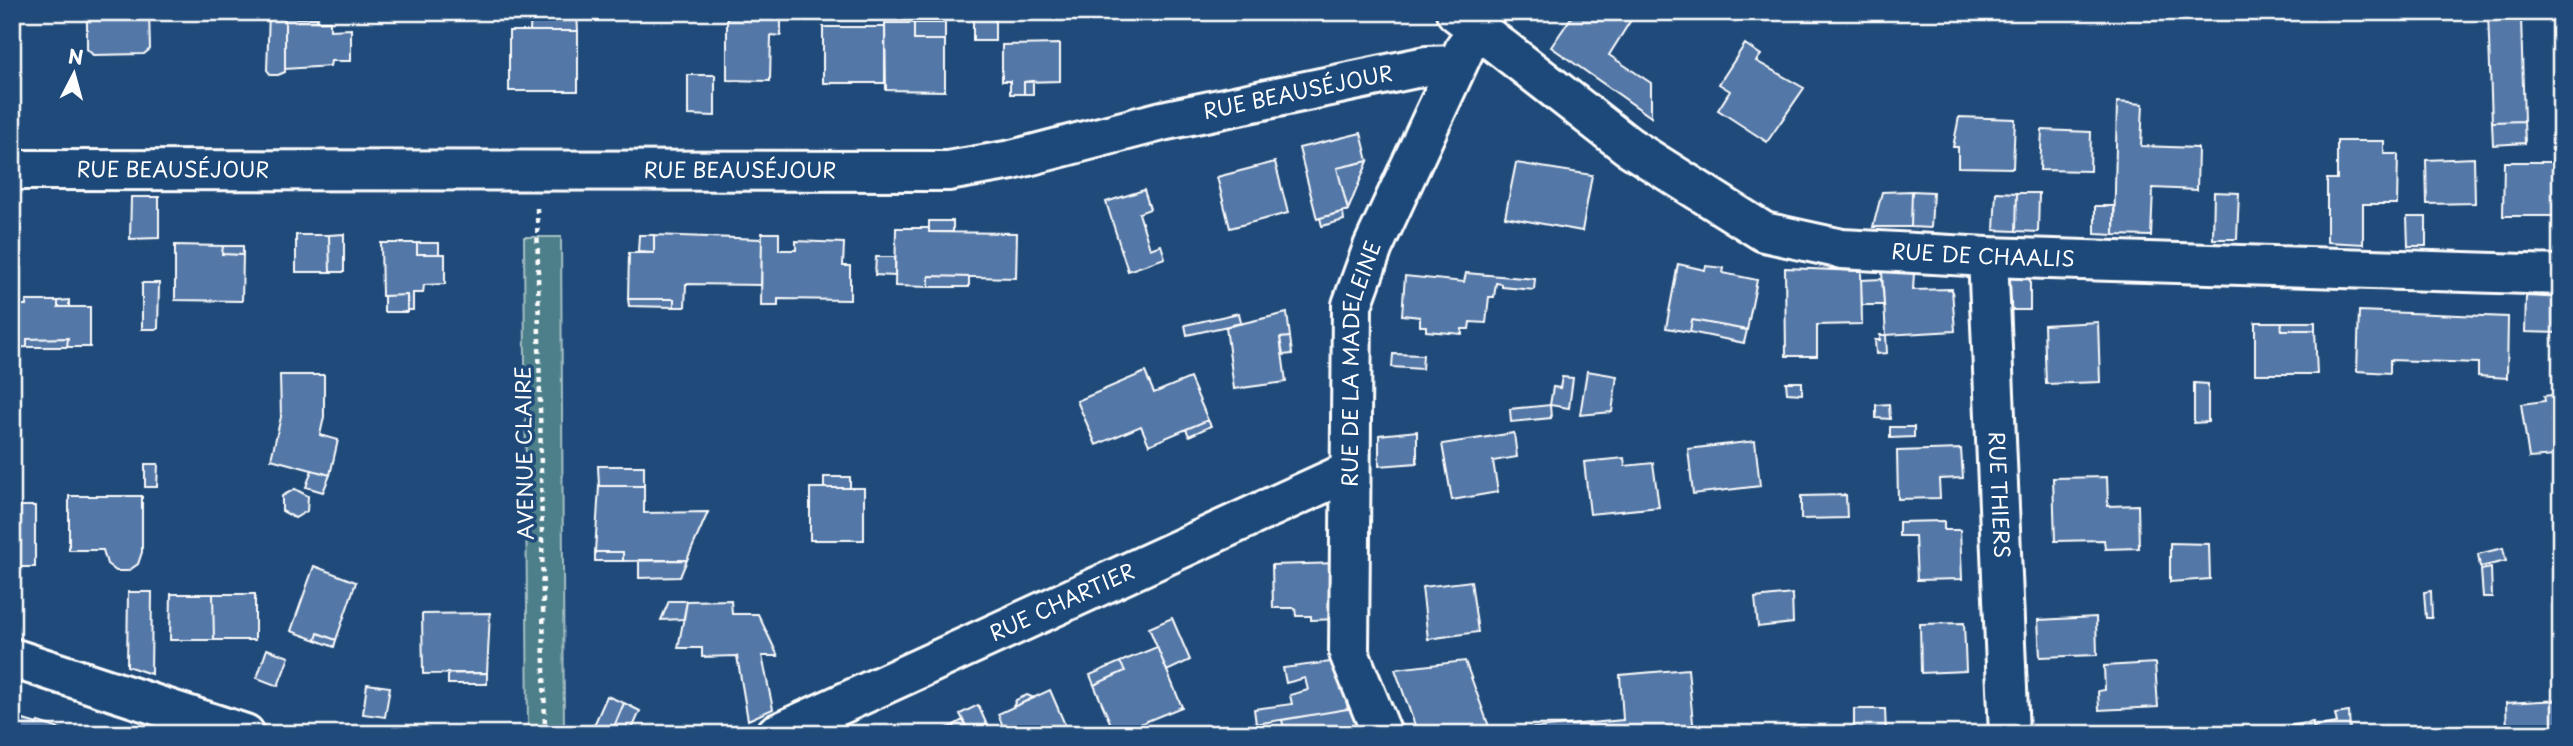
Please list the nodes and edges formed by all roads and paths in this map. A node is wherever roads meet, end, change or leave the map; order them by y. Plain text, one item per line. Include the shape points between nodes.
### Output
1 (1471, 17) edge
2 (1456, 65) junction
3 (12, 170) edge
4 (536, 172) junction
5 (1988, 257) junction
6 (2561, 275) edge
7 (1348, 472) junction
8 (12, 658) edge
9 (244, 734) edge
10 (545, 734) edge
11 (776, 734) edge
12 (1382, 734) edge
13 (2009, 734) edge

1 - 2 street, RUE DE LA MADELEINE
1 - 5 street, RUE DE CHAALIS via 1628,146 1764,232 1842,250
2 - 4 street, RUE BEAUSÉJOUR via 1426,66 1175,118 1012,160 948,171
2 - 7 street, RUE DE LA MADELEINE via 1373,247 1352,305
3 - 4 street, RUE BEAUSÉJOUR
4 - 10 path, AVENUE CLAIRE
5 - 6 street, RUE DE CHAALIS
5 - 13 street, RUE THIERS
7 - 11 street, RUE CHARTIER
7 - 12 street, RUE DE LA MADELEINE via 1349,653
8 - 9 street

